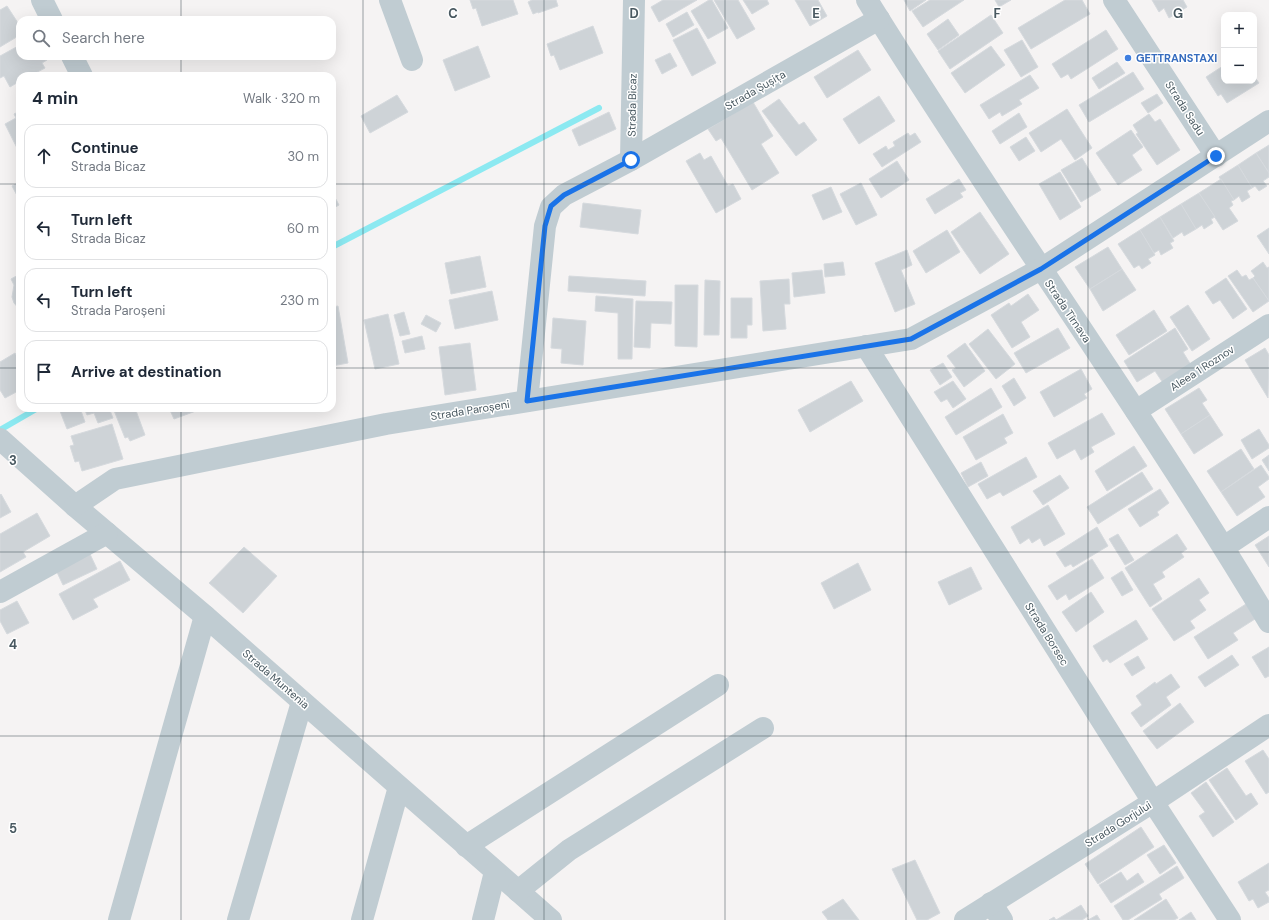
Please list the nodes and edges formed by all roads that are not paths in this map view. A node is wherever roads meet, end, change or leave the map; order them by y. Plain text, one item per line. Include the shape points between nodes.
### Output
1 (42, 0) edge
2 (390, 0) edge
3 (634, 0) edge
4 (867, 0) edge
5 (1114, 0) edge
6 (50, 16) edge
7 (879, 19) junction
8 (74, 60) edge
9 (412, 60) dead end
10 (80, 72) edge
11 (1269, 121) edge
12 (1216, 156) junction
13 (631, 160) junction
14 (1041, 269) junction
15 (1269, 324) edge
16 (866, 346) junction
17 (527, 401) junction
18 (1136, 411) junction
19 (0, 438) edge
20 (75, 506) junction
21 (1269, 517) edge
22 (107, 533) junction
23 (1224, 547) junction
24 (0, 592) edge
25 (205, 616) junction
26 (1269, 622) edge
27 (718, 685) dead end
28 (302, 702) junction
29 (1269, 725) edge
30 (763, 728) dead end
31 (399, 787) junction
32 (1153, 802) junction
33 (466, 846) junction
34 (495, 872) junction
35 (518, 891) junction
36 (996, 911) edge
37 (119, 920) edge
38 (238, 920) edge
39 (362, 920) edge
40 (482, 920) edge
41 (551, 920) edge
42 (965, 920) edge
43 (1230, 920) edge

1 - 6 street
2 - 9 street
3 - 13 street, Strada Bicaz
4 - 7 street, Strada Tîrnava
5 - 12 street, Strada Sadu
7 - 13 street, Strada Șușița
7 - 14 street, Strada Tîrnava
8 - 10 street
11 - 12 street, Strada Paroșeni
12 - 14 street, Strada Paroșeni
13 - 17 street via 564,195 551,206 545,226
14 - 16 street, Strada Paroșeni via 911,339
14 - 18 street, Strada Tîrnava
15 - 18 street, Aleea 1 Roznov
16 - 17 street, Strada Paroșeni
16 - 32 street, Strada Borsec
17 - 20 street, Strada Paroșeni via 386,424 115,478
18 - 23 street, Strada Tîrnava
19 - 20 street, Strada Muntenia
20 - 22 street, Strada Muntenia
21 - 23 street
22 - 24 street
22 - 25 street, Strada Muntenia
23 - 26 street, Strada Tîrnava
25 - 28 street, Strada Muntenia
25 - 37 street
27 - 33 street
28 - 31 street, Strada Muntenia
28 - 38 street
29 - 32 street, Strada Gorjului
30 - 35 street via 569,850
31 - 33 street, Strada Muntenia
31 - 39 street
32 - 36 street, Strada Gorjului
32 - 43 street, Strada Borsec
33 - 34 street, Strada Muntenia
34 - 35 street, Strada Muntenia
34 - 40 street
35 - 41 street, Strada Muntenia
36 - 42 street, Strada Gorjului

